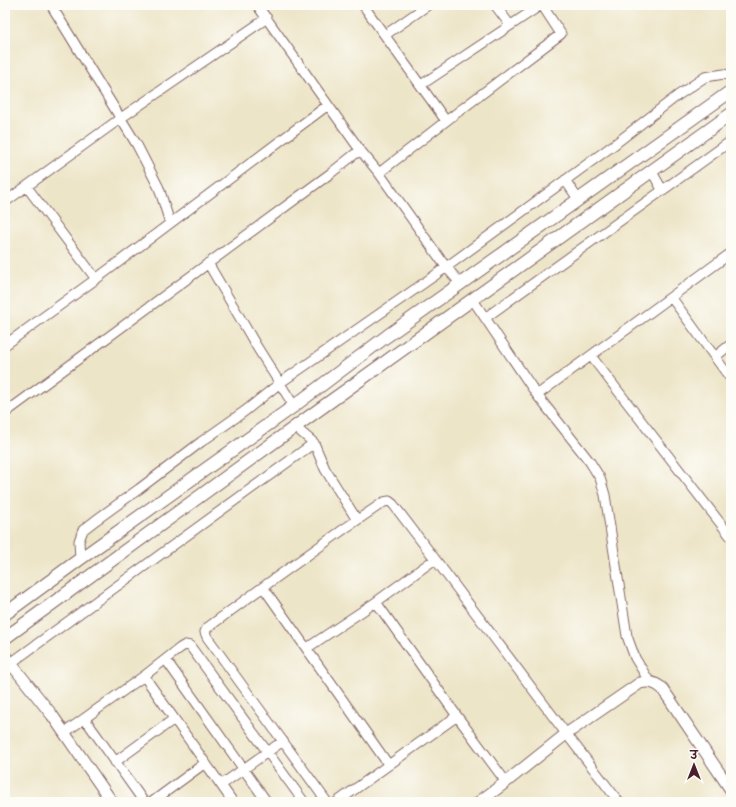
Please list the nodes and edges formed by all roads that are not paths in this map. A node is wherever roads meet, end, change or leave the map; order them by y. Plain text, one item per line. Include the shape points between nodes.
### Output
1 (51, 5) edge
2 (257, 5) edge
3 (363, 5) edge
4 (428, 5) edge
5 (495, 5) edge
6 (541, 5) edge
7 (267, 18) junction
8 (510, 25) junction
9 (385, 35) junction
10 (731, 76) edge
11 (421, 85) junction
12 (731, 91) edge
13 (328, 105) junction
14 (731, 114) edge
15 (121, 118) junction
16 (446, 121) junction
17 (731, 141) edge
18 (360, 150) junction
19 (652, 172) junction
20 (379, 173) junction
21 (565, 180) junction
22 (27, 187) junction
23 (663, 191) junction
24 (578, 200) junction
25 (5, 202) edge
26 (591, 215) junction
27 (170, 223) junction
28 (731, 253) edge
29 (208, 263) junction
30 (446, 267) junction
31 (96, 279) junction
32 (461, 284) junction
33 (671, 297) junction
34 (472, 300) junction
35 (485, 318) junction
36 (731, 344) edge
37 (5, 345) edge
38 (591, 356) junction
39 (715, 357) junction
40 (731, 379) edge
41 (280, 383) junction
42 (537, 395) junction
43 (294, 406) junction
44 (5, 413) edge
45 (295, 427) junction
46 (314, 442) junction
47 (357, 520) junction
48 (731, 537) edge
49 (80, 559) junction
50 (435, 559) junction
51 (263, 587) junction
52 (376, 602) junction
53 (5, 614) edge
54 (5, 638) edge
55 (307, 648) junction
56 (8, 659) edge
57 (166, 660) junction
58 (144, 676) junction
59 (649, 681) junction
60 (457, 716) junction
61 (85, 719) junction
62 (174, 719) junction
63 (64, 733) junction
64 (566, 734) junction
65 (283, 741) junction
66 (268, 752) junction
67 (115, 762) junction
68 (205, 764) junction
69 (388, 764) junction
70 (243, 770) junction
71 (506, 782) junction
72 (221, 785) junction
73 (731, 790) edge
74 (112, 802) edge
75 (144, 802) edge
76 (152, 802) edge
77 (233, 802) edge
78 (267, 802) edge
79 (304, 802) edge
80 (327, 802) edge
81 (337, 802) edge
82 (479, 802) edge
83 (619, 802) edge

1 - 15 street
2 - 7 street
3 - 9 street
4 - 9 street
5 - 8 street
6 - 8 street
6 - 16 street via 561,34
7 - 13 street
7 - 15 street
8 - 11 street
9 - 11 street
10 - 21 street via 724,74 705,77
11 - 16 street
12 - 24 main road
13 - 18 street
13 - 27 street
14 - 19 main road
15 - 22 street
15 - 27 street via 159,188
16 - 20 street
17 - 23 street
18 - 20 street
18 - 29 street
19 - 23 street
19 - 26 main road
20 - 30 street
21 - 24 street
21 - 30 street
22 - 25 street
22 - 31 street
23 - 35 street
24 - 26 main road
24 - 32 main road
26 - 34 main road
27 - 31 street
28 - 33 street
29 - 41 street
29 - 44 street
30 - 32 street
30 - 41 street
31 - 37 street
32 - 34 main road
32 - 43 main road
33 - 38 street
33 - 39 street
34 - 35 street
34 - 45 main road
35 - 42 street
36 - 39 street
38 - 42 street
38 - 48 street
39 - 40 street
41 - 43 street
41 - 49 street via 83,530 79,541
42 - 59 street via 600,478 627,636 635,658
43 - 49 main road
45 - 46 street
45 - 54 main road
46 - 47 street via 325,469
46 - 56 street
47 - 50 street via 389,501 394,504
47 - 51 street
49 - 53 main road
50 - 52 street
50 - 64 street
51 - 55 street
51 - 65 street via 205,632
52 - 55 street
52 - 60 street
55 - 69 street
56 - 63 street
57 - 58 street
57 - 66 street via 184,645 190,646
57 - 70 street
58 - 61 street
58 - 62 street
59 - 64 street via 640,683
59 - 73 street via 662,688
60 - 69 street
60 - 71 street
61 - 63 street
61 - 67 street
62 - 67 street
62 - 68 street
63 - 74 street
64 - 71 street
64 - 83 street
65 - 66 street
65 - 80 street
66 - 70 street
66 - 79 street
67 - 75 street
68 - 72 street
68 - 76 street
69 - 81 street
70 - 72 street
70 - 78 street
71 - 82 street
72 - 77 street

